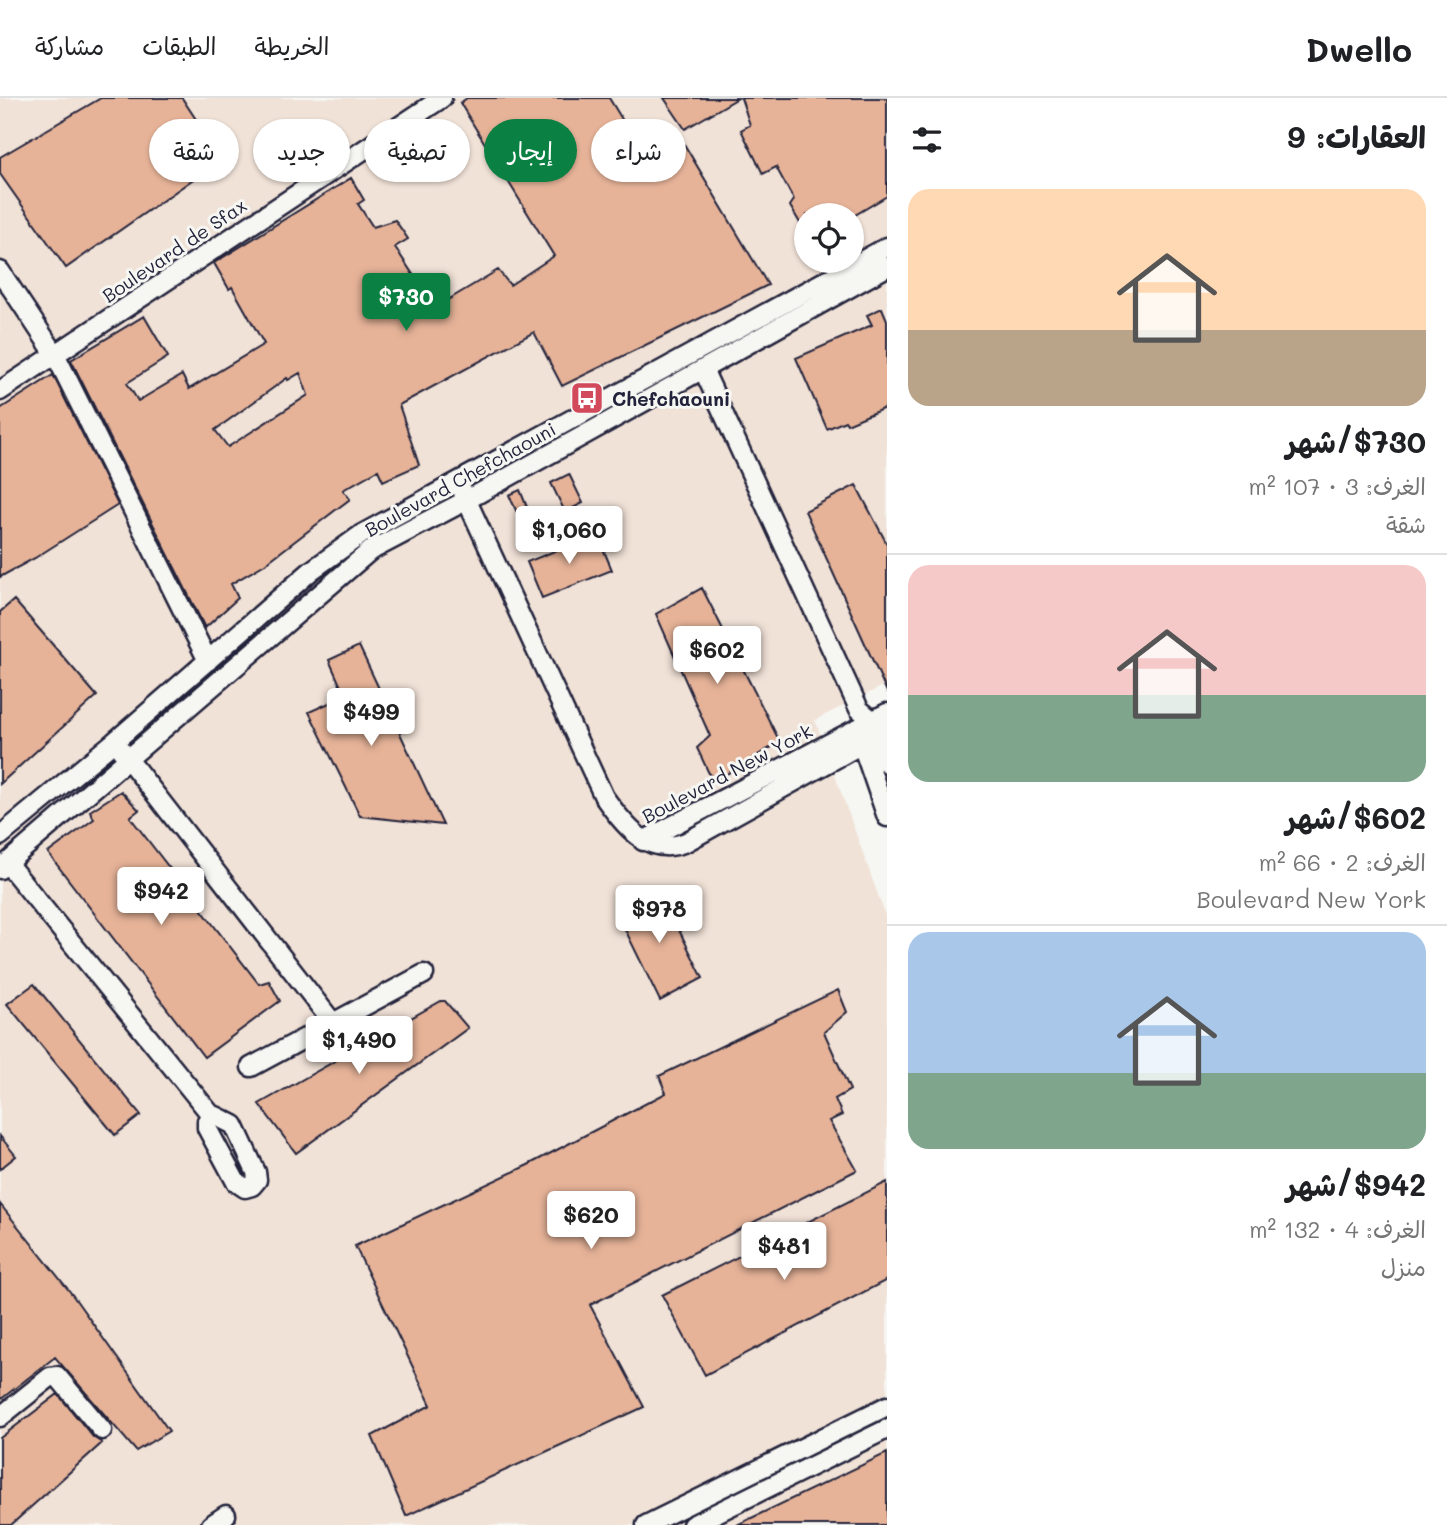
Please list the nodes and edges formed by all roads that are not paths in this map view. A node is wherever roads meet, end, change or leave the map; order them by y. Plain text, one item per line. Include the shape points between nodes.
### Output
1 (442, 98) edge
2 (887, 247) edge
3 (887, 267) edge
4 (0, 271) edge
5 (55, 354) junction
6 (703, 369) junction
7 (0, 391) edge
8 (457, 481) junction
9 (467, 500) junction
10 (208, 661) junction
11 (872, 726) edge
12 (114, 742) junction
13 (129, 759) junction
14 (887, 764) edge
15 (887, 817) edge
16 (0, 835) edge
17 (4, 866) edge
18 (424, 974) dead end
19 (333, 1023) junction
20 (251, 1067) dead end
21 (212, 1116) dead end
22 (887, 1406) edge
23 (0, 1418) edge
24 (887, 1429) edge
25 (102, 1430) dead end
26 (646, 1525) edge
27 (692, 1525) edge

1 - 5 street, Boulevard de Sfax
2 - 8 street, Boulevard Chefchaouni
3 - 6 street, Boulevard Chefchaouni
4 - 5 street
5 - 7 street, Boulevard de Sfax
5 - 10 street
6 - 9 street, Boulevard Chefchaouni
6 - 11 street
8 - 9 street
8 - 10 street, Boulevard Chefchaouni via 332,555
9 - 11 street, Boulevard New York via 604,797 623,824 643,841
9 - 13 street, Boulevard Chefchaouni via 370,551
10 - 12 street, Boulevard Chefchaouni
11 - 14 street
11 - 15 street
12 - 13 street
12 - 16 street, Boulevard Chefchaouni
13 - 17 street, Boulevard Chefchaouni
13 - 19 street
17 - 21 street
18 - 19 street
19 - 20 street
22 - 26 street
23 - 25 street via 57,1376
24 - 27 street

